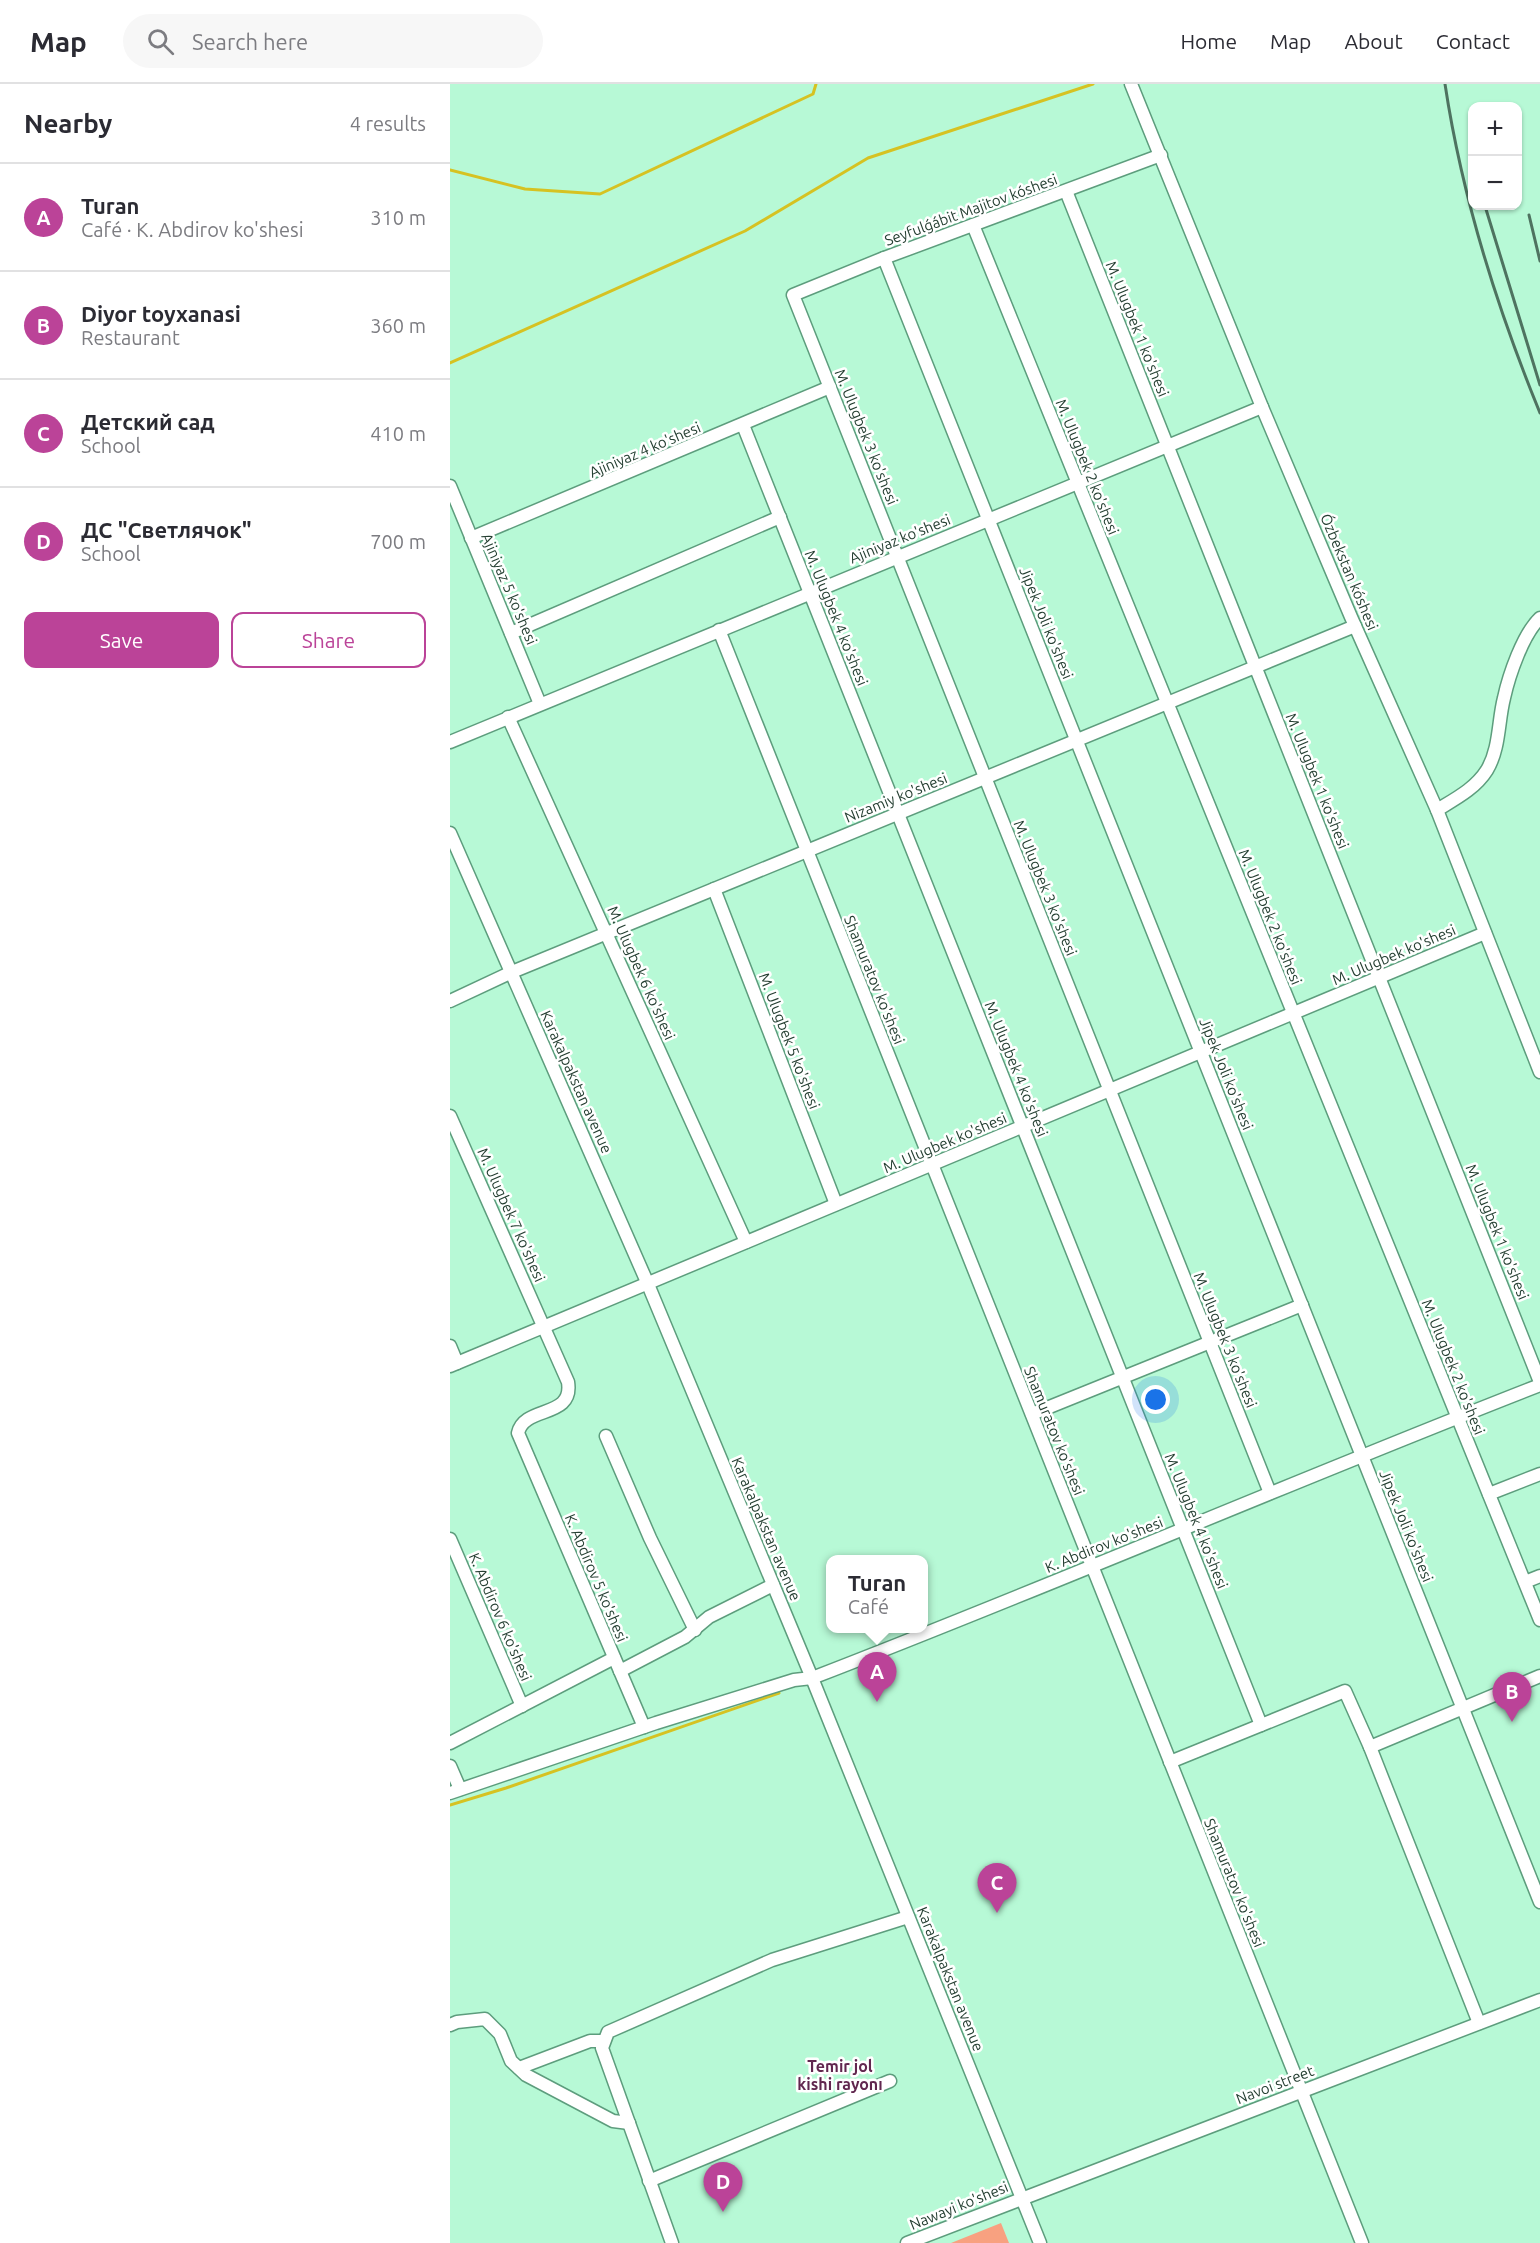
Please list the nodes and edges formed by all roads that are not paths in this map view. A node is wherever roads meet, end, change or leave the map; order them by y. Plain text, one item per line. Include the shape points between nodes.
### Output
1 (1131, 84) edge
2 (1161, 155) junction
3 (1066, 191) junction
4 (973, 225) junction
5 (884, 258) junction
6 (794, 295) joint
7 (830, 387) junction
8 (1262, 407) junction
9 (743, 425) junction
10 (1167, 446) junction
11 (1078, 483) junction
12 (450, 486) edge
13 (780, 517) junction
14 (988, 519) junction
15 (471, 538) junction
16 (898, 557) junction
17 (810, 593) junction
18 (1540, 618) edge
19 (1355, 626) junction
20 (719, 630) junction
21 (511, 633) junction
22 (1255, 667) junction
23 (1167, 703) junction
24 (540, 704) junction
25 (508, 717) junction
26 (1076, 740) junction
27 (450, 742) edge
28 (985, 778) junction
29 (1437, 810) junction
30 (898, 814) junction
31 (450, 833) edge
32 (807, 851) junction
33 (714, 889) junction
34 (606, 933) junction
35 (1485, 933) junction
36 (512, 972) junction
37 (1379, 978) junction
38 (450, 1001) edge
39 (1293, 1013) junction
40 (1201, 1052) junction
41 (1540, 1072) edge
42 (1110, 1090) junction
43 (450, 1116) edge
44 (1023, 1126) junction
45 (932, 1164) junction
46 (836, 1204) junction
47 (746, 1242) junction
48 (647, 1282) junction
49 (1302, 1305) junction
50 (544, 1326) junction
51 (1210, 1343) junction
52 (450, 1346) edge
53 (454, 1364) edge
54 (1123, 1378) junction
55 (1540, 1383) edge
56 (1032, 1414) junction
57 (1458, 1417) junction
58 (606, 1436) dead end
59 (520, 1441) joint
60 (1362, 1455) junction
61 (1540, 1474) edge
62 (1270, 1493) junction
63 (1489, 1494) junction
64 (1183, 1529) junction
65 (450, 1539) edge
66 (1092, 1567) junction
67 (1540, 1576) edge
68 (1525, 1582) junction
69 (773, 1585) junction
70 (1540, 1620) edge
71 (695, 1630) junction
72 (928, 1632) edge
73 (926, 1633) edge
74 (614, 1658) junction
75 (620, 1671) junction
76 (1540, 1676) edge
77 (812, 1678) junction
78 (522, 1706) junction
79 (1463, 1708) junction
80 (1261, 1725) junction
81 (644, 1727) junction
82 (450, 1743) edge
83 (1370, 1747) junction
84 (1170, 1761) junction
85 (450, 1766) edge
86 (455, 1791) edge
87 (1540, 1902) edge
88 (908, 1917) junction
89 (1540, 2000) edge
90 (1479, 2023) junction
91 (450, 2025) edge
92 (603, 2041) junction
93 (519, 2068) junction
94 (890, 2081) dead end
95 (1301, 2091) junction
96 (629, 2123) junction
97 (649, 2181) junction
98 (1021, 2198) junction
99 (672, 2243) edge
100 (907, 2243) edge
101 (1040, 2243) edge
102 (1362, 2243) edge

1 - 2 street, Ózbekstan kóshesi
2 - 3 street, Seyfulǵábit Majitov kóshesi
2 - 8 street, Ózbekstan kóshesi
3 - 4 street, Seyfulǵábit Majitov kóshesi
3 - 10 street, M. Ulugbek 1 ko'shesi
4 - 5 street, Seyfulǵábit Majitov kóshesi
4 - 11 street, M. Ulugbek 2 ko'shesi
5 - 6 street, Seyfulǵábit Majitov kóshesi
5 - 14 street, Jipek Joli ko'shesi
6 - 7 street, M. Ulugbek 3 ko'shesi
7 - 9 street, Ajiniyaz 4 ko'shesi
7 - 16 street, M. Ulugbek 3 ko'shesi
8 - 10 street, Ajiniyaz ko'shesi
8 - 19 street, Ózbekstan kóshesi
9 - 13 street, M. Ulugbek 4 ko'shesi
9 - 15 street, Ajiniyaz 4 ko'shesi
10 - 11 street, Ajiniyaz ko'shesi
10 - 22 street, M. Ulugbek 1 ko'shesi
11 - 14 street, Ajiniyaz ko'shesi
11 - 23 street, M. Ulugbek 2 ko'shesi
12 - 15 street, Ajiniyaz 5 ko'shesi
13 - 17 street, M. Ulugbek 4 ko'shesi
13 - 21 street
14 - 16 street, Ajiniyaz ko'shesi
14 - 26 street, Jipek Joli ko'shesi
15 - 21 street, Ajiniyaz 5 ko'shesi
16 - 17 street, Ajiniyaz ko'shesi
16 - 28 street, M. Ulugbek 3 ko'shesi
17 - 20 street, Ajiniyaz ko'shesi
17 - 30 street, M. Ulugbek 4 ko'shesi
18 - 29 street via 1534,623 1503,698 1497,742 1487,769 1469,790
19 - 22 street, Nizamiy ko'shesi
19 - 29 street, Ózbekstan kóshesi
20 - 24 street, Ajiniyaz ko'shesi
20 - 32 street, Shamuratov ko'shesi
21 - 24 street, Ajiniyaz 5 ko'shesi
22 - 23 street, Nizamiy ko'shesi
22 - 37 street, M. Ulugbek 1 ko'shesi
23 - 26 street, Nizamiy ko'shesi
23 - 39 street, M. Ulugbek 2 ko'shesi
24 - 25 street, Ajiniyaz ko'shesi
25 - 27 street, Ajiniyaz ko'shesi
25 - 34 street, M. Ulugbek 6 ko'shesi
26 - 28 street, Nizamiy ko'shesi
26 - 40 street, Jipek Joli ko'shesi
28 - 30 street, Nizamiy ko'shesi
28 - 42 street, M. Ulugbek 3 ko'shesi
29 - 35 street, Ózbekstan kóshesi
30 - 32 street, Nizamiy ko'shesi
30 - 44 street, M. Ulugbek 4 ko'shesi
31 - 36 street, Karakalpakstan avenue
32 - 33 street, Nizamiy ko'shesi
32 - 45 street, Shamuratov ko'shesi
33 - 34 street, Nizamiy ko'shesi
33 - 46 street, M. Ulugbek 5 ko'shesi
34 - 36 street, Nizamiy ko'shesi
34 - 47 street, M. Ulugbek 6 ko'shesi
35 - 37 street, M. Ulugbek ko'shesi
35 - 41 street, Ózbekstan kóshesi
36 - 38 street, Nizamiy ko'shesi
36 - 48 street, Karakalpakstan avenue
37 - 39 street, M. Ulugbek ko'shesi
37 - 55 street, M. Ulugbek 1 ko'shesi
39 - 40 street, M. Ulugbek ko'shesi
39 - 57 street, M. Ulugbek 2 ko'shesi
40 - 42 street, M. Ulugbek ko'shesi
40 - 49 street, Jipek Joli ko'shesi
42 - 44 street, M. Ulugbek ko'shesi
42 - 51 street, M. Ulugbek 3 ko'shesi
43 - 50 street, M. Ulugbek 7 ko'shesi
44 - 45 street, M. Ulugbek ko'shesi
44 - 54 street, M. Ulugbek 4 ko'shesi
45 - 46 street, M. Ulugbek ko'shesi
45 - 56 street, Shamuratov ko'shesi
46 - 47 street, M. Ulugbek ko'shesi
47 - 48 street, M. Ulugbek ko'shesi
48 - 50 street, M. Ulugbek ko'shesi
48 - 69 street, Karakalpakstan avenue
49 - 51 street
49 - 60 street, Jipek Joli ko'shesi
50 - 53 street, M. Ulugbek ko'shesi
50 - 59 street, M. Ulugbek 7 ko'shesi via 570,1390 562,1404 523,1423 518,1433
51 - 54 street
51 - 62 street, M. Ulugbek 3 ko'shesi
52 - 53 street
54 - 56 street
54 - 64 street, M. Ulugbek 4 ko'shesi
55 - 57 street, K. Abdirov ko'shesi
56 - 66 street, Shamuratov ko'shesi
57 - 60 street, K. Abdirov ko'shesi
57 - 63 street, M. Ulugbek 2 ko'shesi
58 - 71 street
59 - 74 street, K. Abdirov 5 ko'shesi
60 - 62 street, K. Abdirov ko'shesi
60 - 79 street, Jipek Joli ko'shesi
61 - 63 street
62 - 64 street, K. Abdirov ko'shesi
63 - 68 street, M. Ulugbek 2 ko'shesi
64 - 66 street, K. Abdirov ko'shesi
64 - 80 street, M. Ulugbek 4 ko'shesi
65 - 78 street, K. Abdirov 6 ko'shesi
66 - 72 street, K. Abdirov ko'shesi
66 - 84 street, Shamuratov ko'shesi
67 - 68 street
68 - 70 street, M. Ulugbek 2 ko'shesi
69 - 71 street via 709,1617
69 - 77 street, Karakalpakstan avenue
71 - 75 street
73 - 77 street, K. Abdirov ko'shesi
74 - 75 street, K. Abdirov 5 ko'shesi
74 - 78 street
75 - 81 street, K. Abdirov 5 ko'shesi
76 - 79 street
77 - 81 street, K. Abdirov ko'shesi via 794,1680
77 - 88 street, Karakalpakstan avenue
78 - 82 street
79 - 83 street
79 - 87 street, Jipek Joli ko'shesi
80 - 83 street via 1345,1691
80 - 84 street
81 - 86 street, K. Abdirov ko'shesi
83 - 90 street
84 - 95 street, Shamuratov ko'shesi
85 - 86 street
88 - 92 street via 772,1960 608,2032
88 - 98 street, Karakalpakstan avenue
89 - 90 street, Navoi street
90 - 95 street, Navoi street
91 - 93 street via 485,2019 500,2034 511,2061
92 - 93 street via 590,2041
92 - 96 street via 602,2048
93 - 96 street via 613,2121
94 - 97 street
95 - 98 street, Navoi street
95 - 102 street, Shamuratov ko'shesi
96 - 97 street
97 - 99 street
98 - 100 street, Nawayi ko'shesi
98 - 101 street, Karakalpakstan avenue

